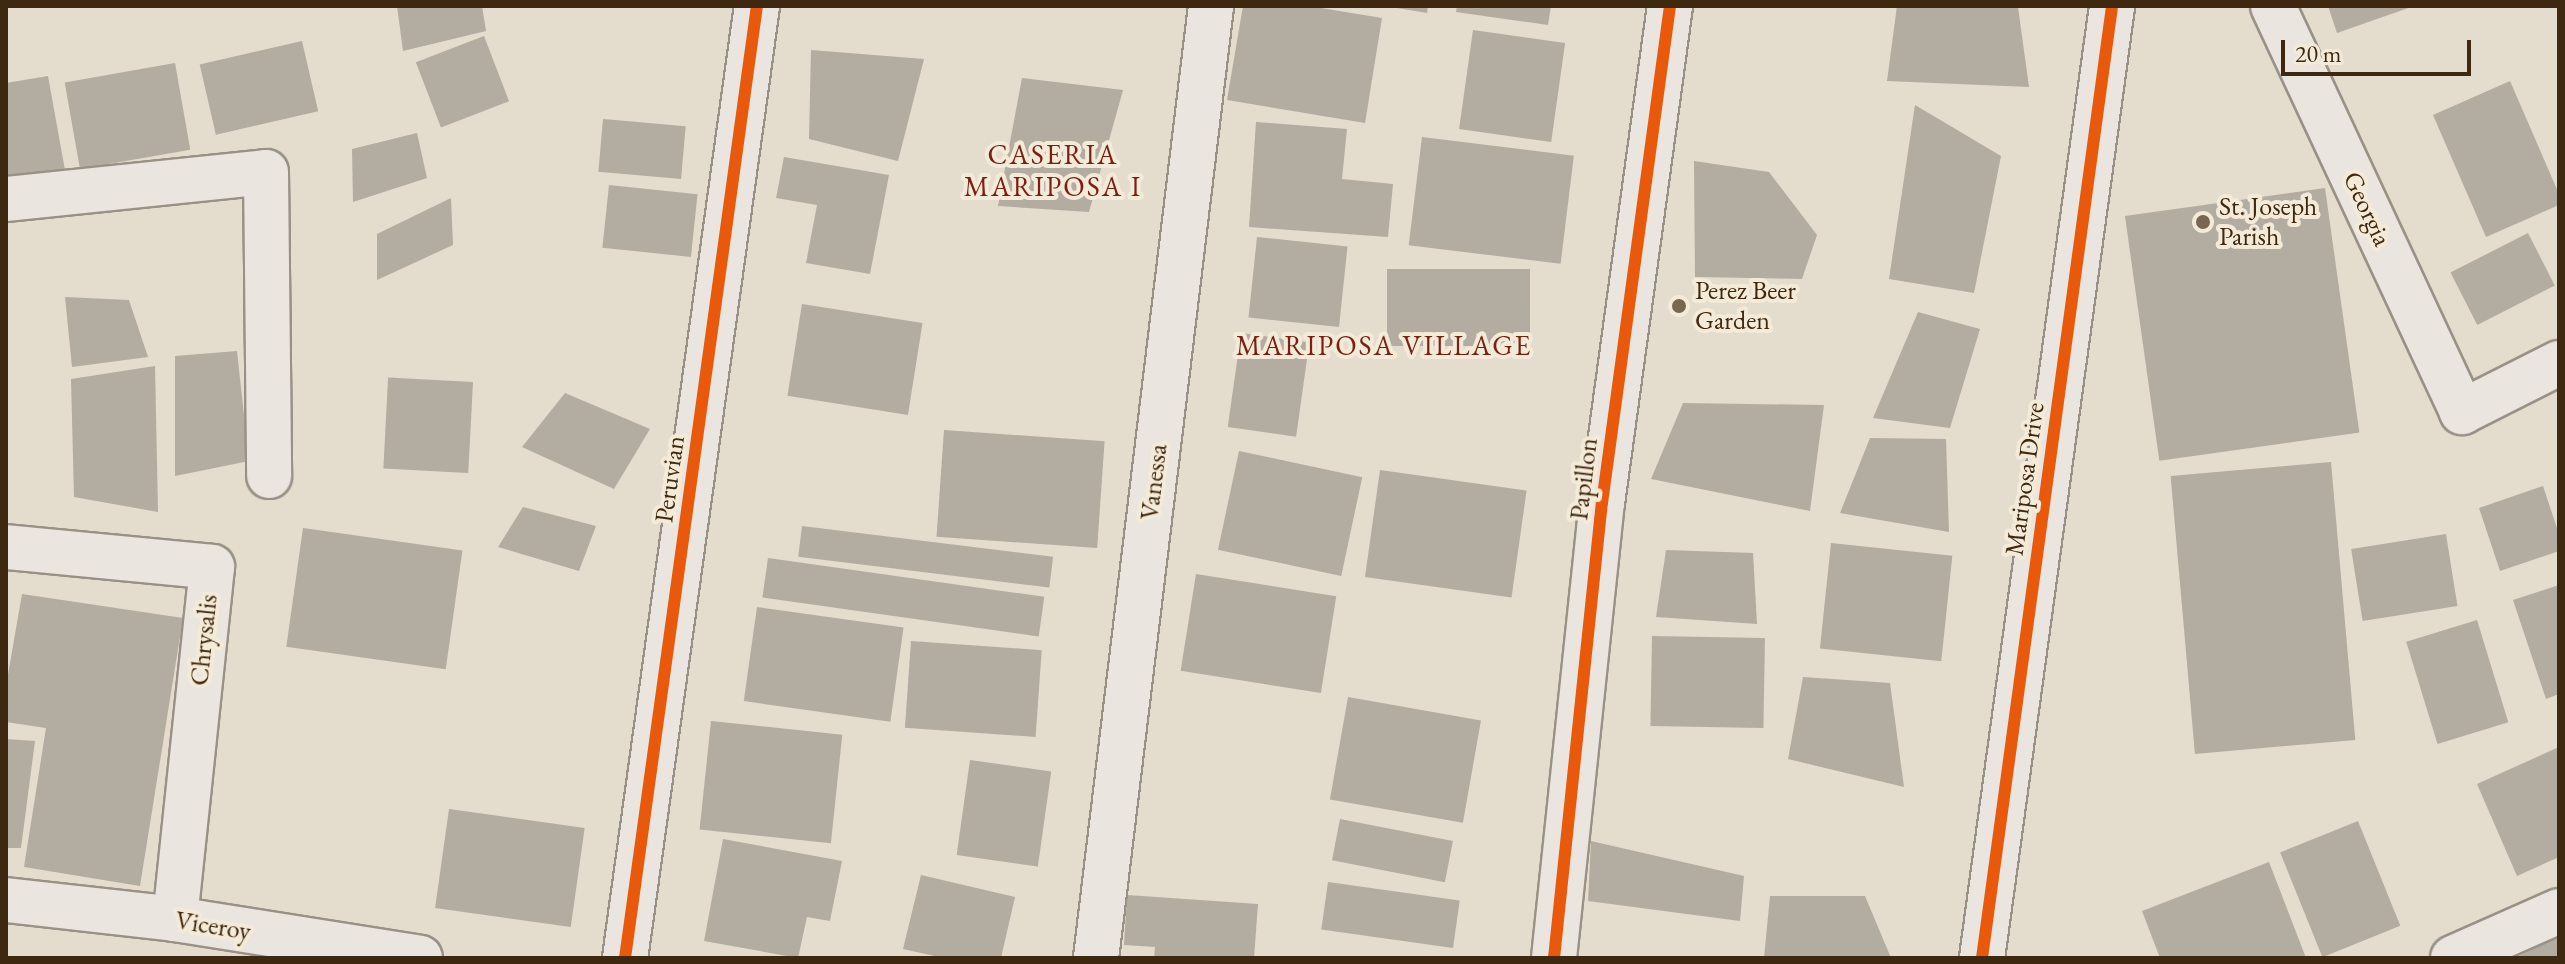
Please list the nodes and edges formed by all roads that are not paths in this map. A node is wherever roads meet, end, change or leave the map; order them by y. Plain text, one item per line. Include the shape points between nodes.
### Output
1 (757, 6) edge
2 (1211, 6) edge
3 (1670, 6) edge
4 (2112, 6) edge
5 (2273, 6) edge
6 (6, 199) edge
7 (2559, 363) edge
8 (269, 476) dead end
9 (6, 547) edge
10 (6, 900) edge
11 (2559, 911) edge
12 (175, 919) junction
13 (420, 958) edge
14 (625, 958) edge
15 (1096, 958) edge
16 (1554, 958) edge
17 (1982, 958) edge
18 (2456, 958) edge

1 - 14 street, Peruvian
2 - 15 street, Vanessa
3 - 16 street, Papillon via 1602,503
4 - 17 street, Mariposa Drive
5 - 7 street, Georgia via 2462,412
6 - 8 street via 266,172
9 - 12 street, Chrysalis via 212,567
10 - 12 street, Viceroy
11 - 18 street
12 - 13 street, Viceroy

